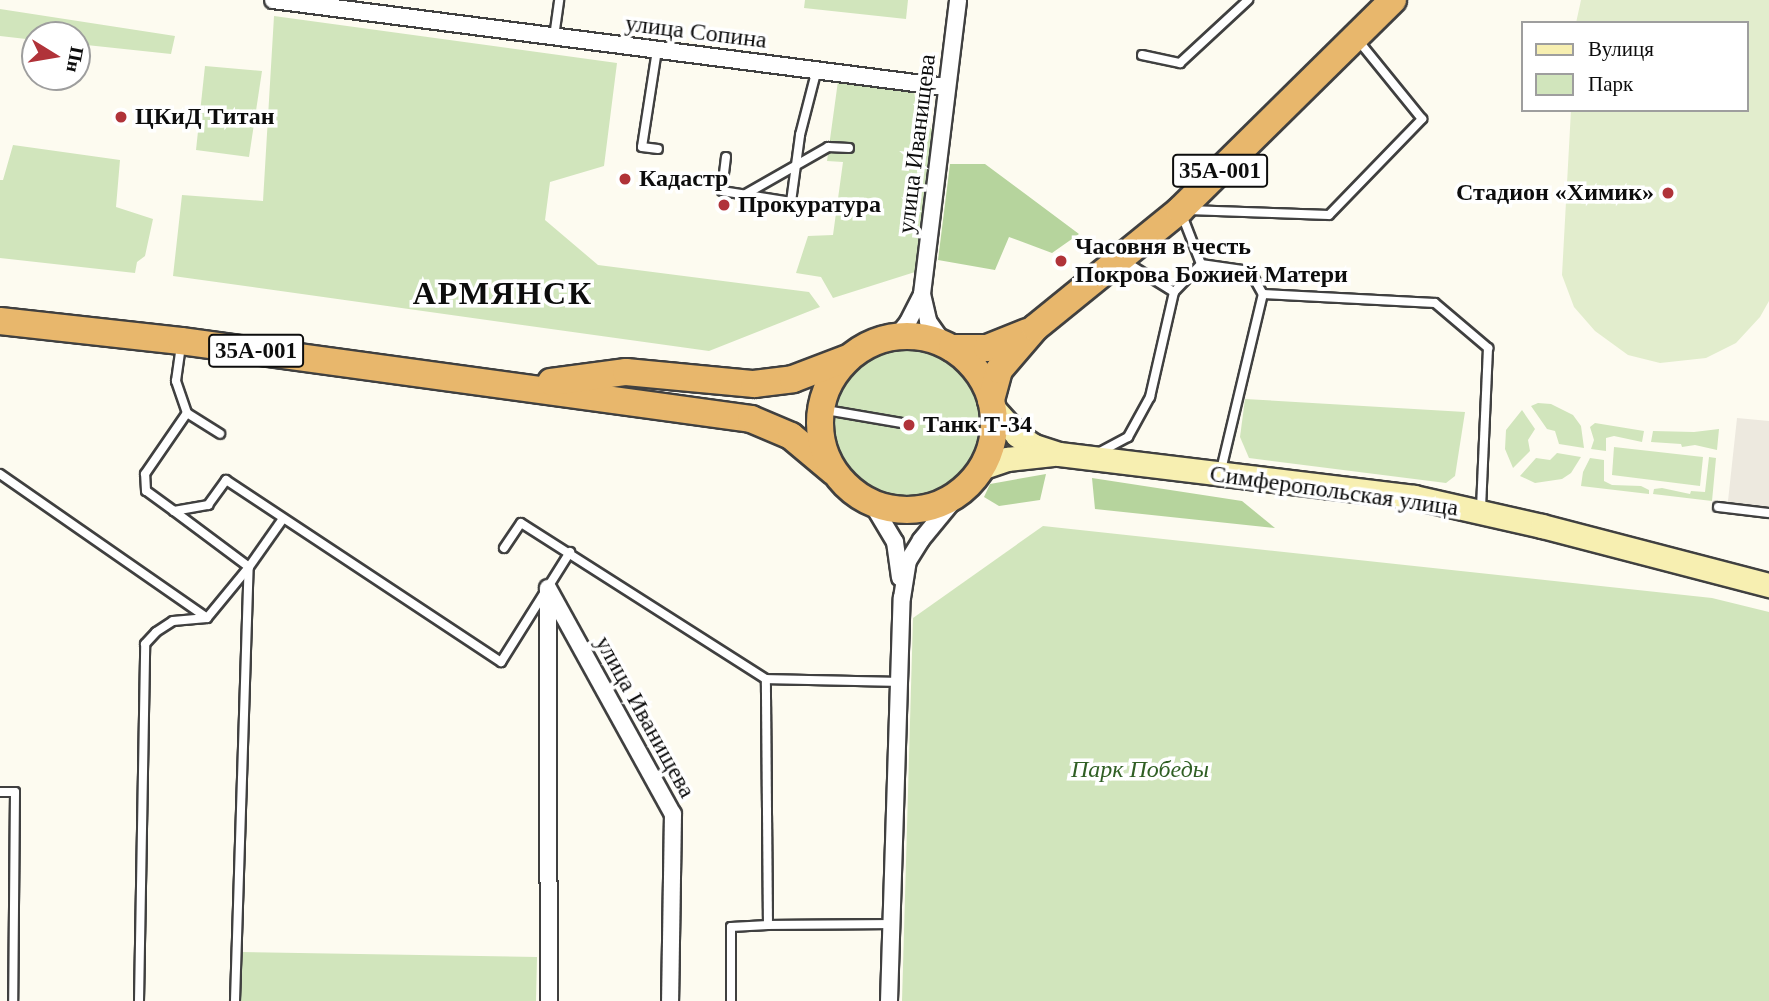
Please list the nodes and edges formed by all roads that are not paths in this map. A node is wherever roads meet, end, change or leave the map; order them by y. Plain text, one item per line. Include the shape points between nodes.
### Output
1 (273, 0) edge
2 (559, 0) edge
3 (958, 0) edge
4 (1248, 0) edge
5 (1393, 0) edge
6 (554, 37) junction
7 (1357, 39) junction
8 (657, 50) junction
9 (1142, 55) dead end
10 (817, 69) junction
11 (947, 87) junction
12 (849, 148) dead end
13 (658, 149) dead end
14 (726, 157) dead end
15 (796, 166) junction
16 (744, 195) junction
17 (1180, 210) junction
18 (1120, 258) junction
19 (1201, 264) junction
20 (1174, 292) junction
21 (1263, 294) junction
22 (922, 295) junction
23 (0, 321) edge
24 (1035, 328) junction
25 (890, 337) junction
26 (181, 341) junction
27 (948, 346) junction
28 (848, 358) junction
29 (512, 385) junction
30 (992, 404) junction
31 (820, 409) junction
32 (187, 413) junction
33 (902, 424) dead end
34 (220, 434) dead end
35 (1059, 454) junction
36 (1086, 459) junction
37 (981, 468) junction
38 (834, 472) junction
39 (0, 474) edge
40 (1220, 474) junction
41 (962, 491) junction
42 (871, 502) junction
43 (1718, 507) dead end
44 (174, 511) junction
45 (1481, 513) junction
46 (1769, 513) edge
47 (282, 520) junction
48 (505, 548) dead end
49 (570, 552) junction
50 (249, 567) junction
51 (1769, 585) edge
52 (548, 588) junction
53 (902, 598) junction
54 (207, 618) junction
55 (766, 679) junction
56 (898, 682) junction
57 (0, 792) edge
58 (892, 924) junction
59 (768, 925) junction
60 (13, 1001) edge
61 (139, 1001) edge
62 (235, 1001) edge
63 (549, 1001) edge
64 (670, 1001) edge
65 (731, 1001) edge
66 (890, 1001) edge

1 - 6 street, улица Сопина
2 - 6 lane
3 - 11 street, улица Иванищева
4 - 9 lane via 1180,63
5 - 7 highway, 35А-001
6 - 8 street, улица Сопина
7 - 17 highway, 35А-001
7 - 17 lane via 1422,119 1329,215
8 - 10 street, улица Сопина
8 - 13 lane via 642,147
10 - 11 street, улица Сопина
10 - 15 lane
11 - 22 street, улица Иванищева
12 - 15 lane via 828,148
14 - 16 lane via 722,191
15 - 16 lane
15 - 16 lane via 791,202
17 - 18 highway, 35А-001
17 - 19 lane
18 - 20 lane
18 - 24 highway, 35А-001
19 - 20 lane
19 - 21 lane via 1250,271
20 - 36 lane via 1150,397 1128,437
21 - 40 lane
21 - 45 lane via 1435,303 1488,348
22 - 25 street, улица Иванищева via 908,322
22 - 27 street, улица Иванищева via 928,321
23 - 26 highway, 35А-001
24 - 27 highway, 35А-001 via 987,348
24 - 30 highway, 35А-001 via 999,370
25 - 27 highway, 35А-001 via 908,335
25 - 28 highway, 35А-001
26 - 29 highway, 35А-001
26 - 32 lane via 176,381
27 - 30 highway, 35А-001 via 976,370
28 - 29 highway, 35А-001 via 793,379 754,384 626,372
28 - 31 highway, 35А-001 via 831,381
29 - 38 highway, 35А-001 via 751,419 791,436
30 - 35 main road, Симферопольская улица via 1017,435
30 - 37 highway, 35А-001 via 994,429
31 - 33 lane
31 - 38 highway, 35А-001 via 824,452
32 - 34 lane
32 - 44 lane via 145,474 146,491
35 - 36 main road, Симферопольская улица
35 - 37 main road, Симферопольская улица via 1007,459
36 - 40 main road, Симферопольская улица
37 - 41 highway, 35А-001
38 - 42 highway, 35А-001
39 - 54 lane
40 - 45 main road, Симферопольская улица via 1414,497
41 - 42 highway, 35А-001 via 918,509 894,509
41 - 53 street via 908,561
42 - 53 street via 895,542
43 - 46 lane
44 - 47 lane via 208,505 226,480
44 - 50 lane
45 - 51 main road, Симферопольская улица
47 - 50 lane
47 - 52 lane via 501,662
48 - 49 lane via 521,523
49 - 52 lane
49 - 55 lane
50 - 54 lane
50 - 62 lane
52 - 63 street
52 - 64 street, улица Иванищева via 673,814
53 - 56 street
54 - 61 lane via 173,621 145,644
55 - 56 lane
55 - 59 lane
56 - 58 street
57 - 60 lane via 15,792
58 - 59 lane
58 - 66 street
59 - 65 lane via 731,927

